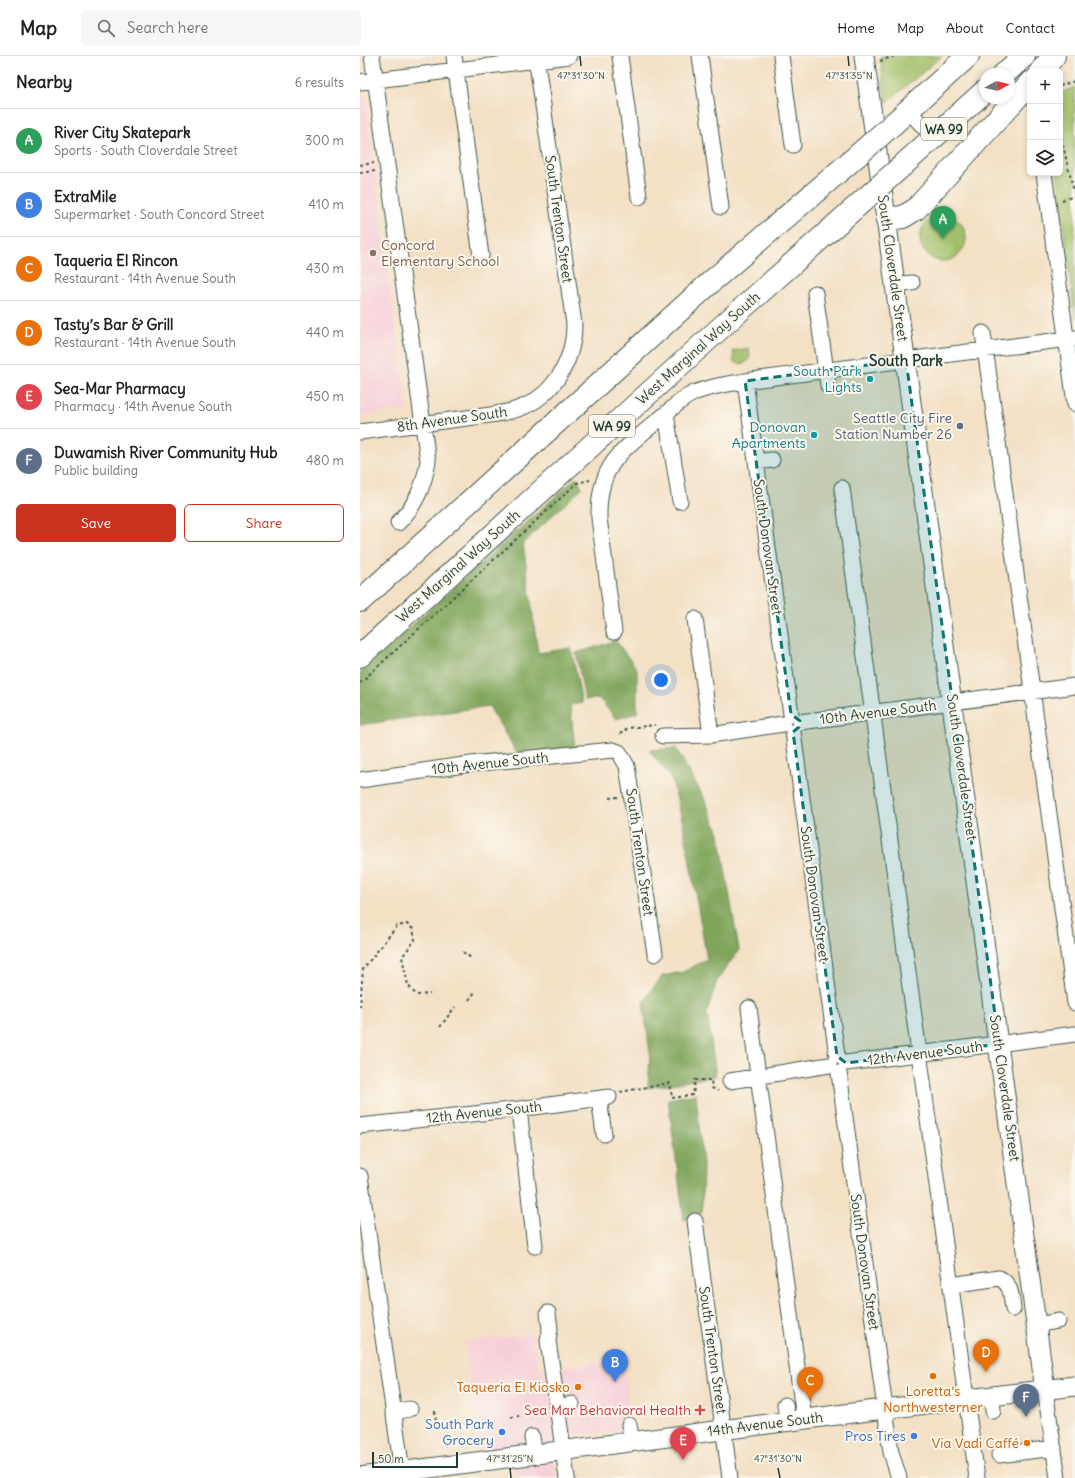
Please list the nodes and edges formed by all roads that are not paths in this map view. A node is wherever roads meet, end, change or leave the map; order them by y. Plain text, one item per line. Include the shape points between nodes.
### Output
1 (372, 56) edge
2 (569, 56) edge
3 (620, 56) edge
4 (700, 56) edge
5 (781, 56) edge
6 (968, 56) edge
7 (1024, 56) edge
8 (1054, 56) edge
9 (536, 58) edge
10 (872, 58) edge
11 (455, 63) edge
12 (1011, 68) edge
13 (1044, 68) edge
14 (376, 80) junction
15 (360, 82) edge
16 (1027, 86) edge
17 (979, 97) edge
18 (900, 117) junction
19 (934, 138) junction
20 (793, 145) dead end
21 (1044, 176) edge
22 (639, 197) dead end
23 (721, 207) dead end
24 (887, 219) junction
25 (481, 256) dead end
26 (815, 293) dead end
27 (983, 334) dead end
28 (1070, 338) edge
29 (985, 350) junction
30 (906, 360) junction
31 (826, 370) junction
32 (558, 379) joint
33 (745, 381) junction
34 (828, 386) dead end
35 (1075, 404) edge
36 (666, 414) junction
37 (422, 424) junction
38 (360, 432) edge
39 (772, 460) dead end
40 (756, 462) junction
41 (842, 488) dead end
42 (680, 501) dead end
43 (398, 523) dead end
44 (360, 601) edge
45 (696, 619) dead end
46 (614, 632) dead end
47 (360, 656) edge
48 (1075, 686) edge
49 (1032, 692) junction
50 (953, 703) junction
51 (872, 713) junction
52 (792, 723) junction
53 (711, 735) junction
54 (664, 736) dead end
55 (619, 752) joint
56 (360, 780) edge
57 (655, 954) dead end
58 (1075, 1003) edge
59 (749, 1008) dead end
60 (1075, 1034) edge
61 (999, 1044) junction
62 (919, 1054) junction
63 (838, 1064) junction
64 (758, 1076) junction
65 (730, 1081) dead end
66 (519, 1109) junction
67 (360, 1126) edge
68 (604, 1134) dead end
69 (360, 1176) edge
70 (695, 1221) dead end
71 (535, 1246) dead end
72 (950, 1285) junction
73 (1013, 1310) dead end
74 (548, 1313) dead end
75 (1058, 1321) dead end
76 (1037, 1325) junction
77 (1075, 1386) edge
78 (1045, 1390) junction
79 (966, 1399) junction
80 (572, 1404) dead end
81 (557, 1407) junction
82 (885, 1408) junction
83 (410, 1409) dead end
84 (393, 1412) junction
85 (792, 1415) junction
86 (723, 1429) junction
87 (1054, 1448) junction
88 (563, 1452) junction
89 (891, 1452) junction
90 (999, 1455) dead end
91 (402, 1475) edge
92 (360, 1477) edge
93 (726, 1477) edge
94 (567, 1478) edge
95 (890, 1478) edge
96 (899, 1478) edge
97 (977, 1478) edge
98 (1058, 1478) edge

1 - 14 street
2 - 9 street
3 - 22 street
4 - 23 street
5 - 20 street
6 - 18 highway, WA 99
7 - 12 highway
8 - 13 highway
9 - 11 street
9 - 32 street, South Trenton Street via 574,324 572,348
10 - 24 main road, South Cloverdale Street
11 - 14 street
11 - 25 street
14 - 15 street
14 - 37 street
16 - 24 highway via 916,209 903,217
17 - 19 highway, West Marginal Way South / WA 99
18 - 19 street
18 - 44 highway, WA 99, bridge via 712,281
19 - 47 highway, West Marginal Way South / WA 99, bridge via 727,322
21 - 28 street
24 - 30 main road, South Cloverdale Street via 904,284
26 - 31 street
27 - 29 street
28 - 29 street
28 - 35 street
29 - 30 street
29 - 49 street
30 - 31 street
30 - 50 main road, South Cloverdale Street
31 - 33 street
31 - 34 street
32 - 37 street, 8th Avenue South via 536,400 512,411
33 - 36 street via 720,385 692,394
33 - 40 street, South Donovan Street
36 - 42 street
36 - 46 street via 618,454 600,477 598,518
37 - 38 street, 8th Avenue South
37 - 43 street via 428,461 425,479 415,502
39 - 40 street
40 - 52 street, South Donovan Street
41 - 51 street
45 - 53 street
48 - 49 street, 10th Avenue South
49 - 50 street, 10th Avenue South
49 - 58 street
50 - 51 street, 10th Avenue South
50 - 61 main road, South Cloverdale Street
51 - 52 street, 10th Avenue South
51 - 62 street
52 - 53 street, 10th Avenue South
52 - 63 street, South Donovan Street
53 - 54 street, 10th Avenue South
55 - 56 street, 10th Avenue South via 612,750 471,764
55 - 57 street, South Trenton Street via 627,766
59 - 64 street
60 - 61 street, 12th Avenue South
61 - 62 street, 12th Avenue South
61 - 76 main road, South Cloverdale Street
62 - 63 street, 12th Avenue South
62 - 72 street
63 - 64 street, 12th Avenue South
63 - 82 street, South Donovan Street
64 - 65 street, 12th Avenue South
64 - 85 street
66 - 67 street, 12th Avenue South
66 - 68 street, 12th Avenue South via 607,1096
66 - 71 street
69 - 84 street
70 - 86 street, South Trenton Street
72 - 73 street via 999,1278 1010,1287
72 - 79 street
74 - 81 street via 548,1340
75 - 76 street
76 - 78 main road, South Cloverdale Street
77 - 78 main road, 14th Avenue South
78 - 79 main road, 14th Avenue South via 993,1404
78 - 87 street, South Cloverdale Street
79 - 82 main road, 14th Avenue South
79 - 97 street
80 - 81 street
81 - 88 street
82 - 85 main road, 14th Avenue South
82 - 89 street, South Donovan Street
83 - 84 street
84 - 91 street
85 - 86 main road, 14th Avenue South
86 - 88 main road, 14th Avenue South via 631,1433
86 - 93 street, South Trenton Street
87 - 90 street
87 - 98 street, South Cloverdale Street
88 - 91 main road, 14th Avenue South via 534,1446
88 - 94 street
89 - 95 street, South Donovan Street
89 - 96 street, South Donovan Street
91 - 92 main road, 14th Avenue South

